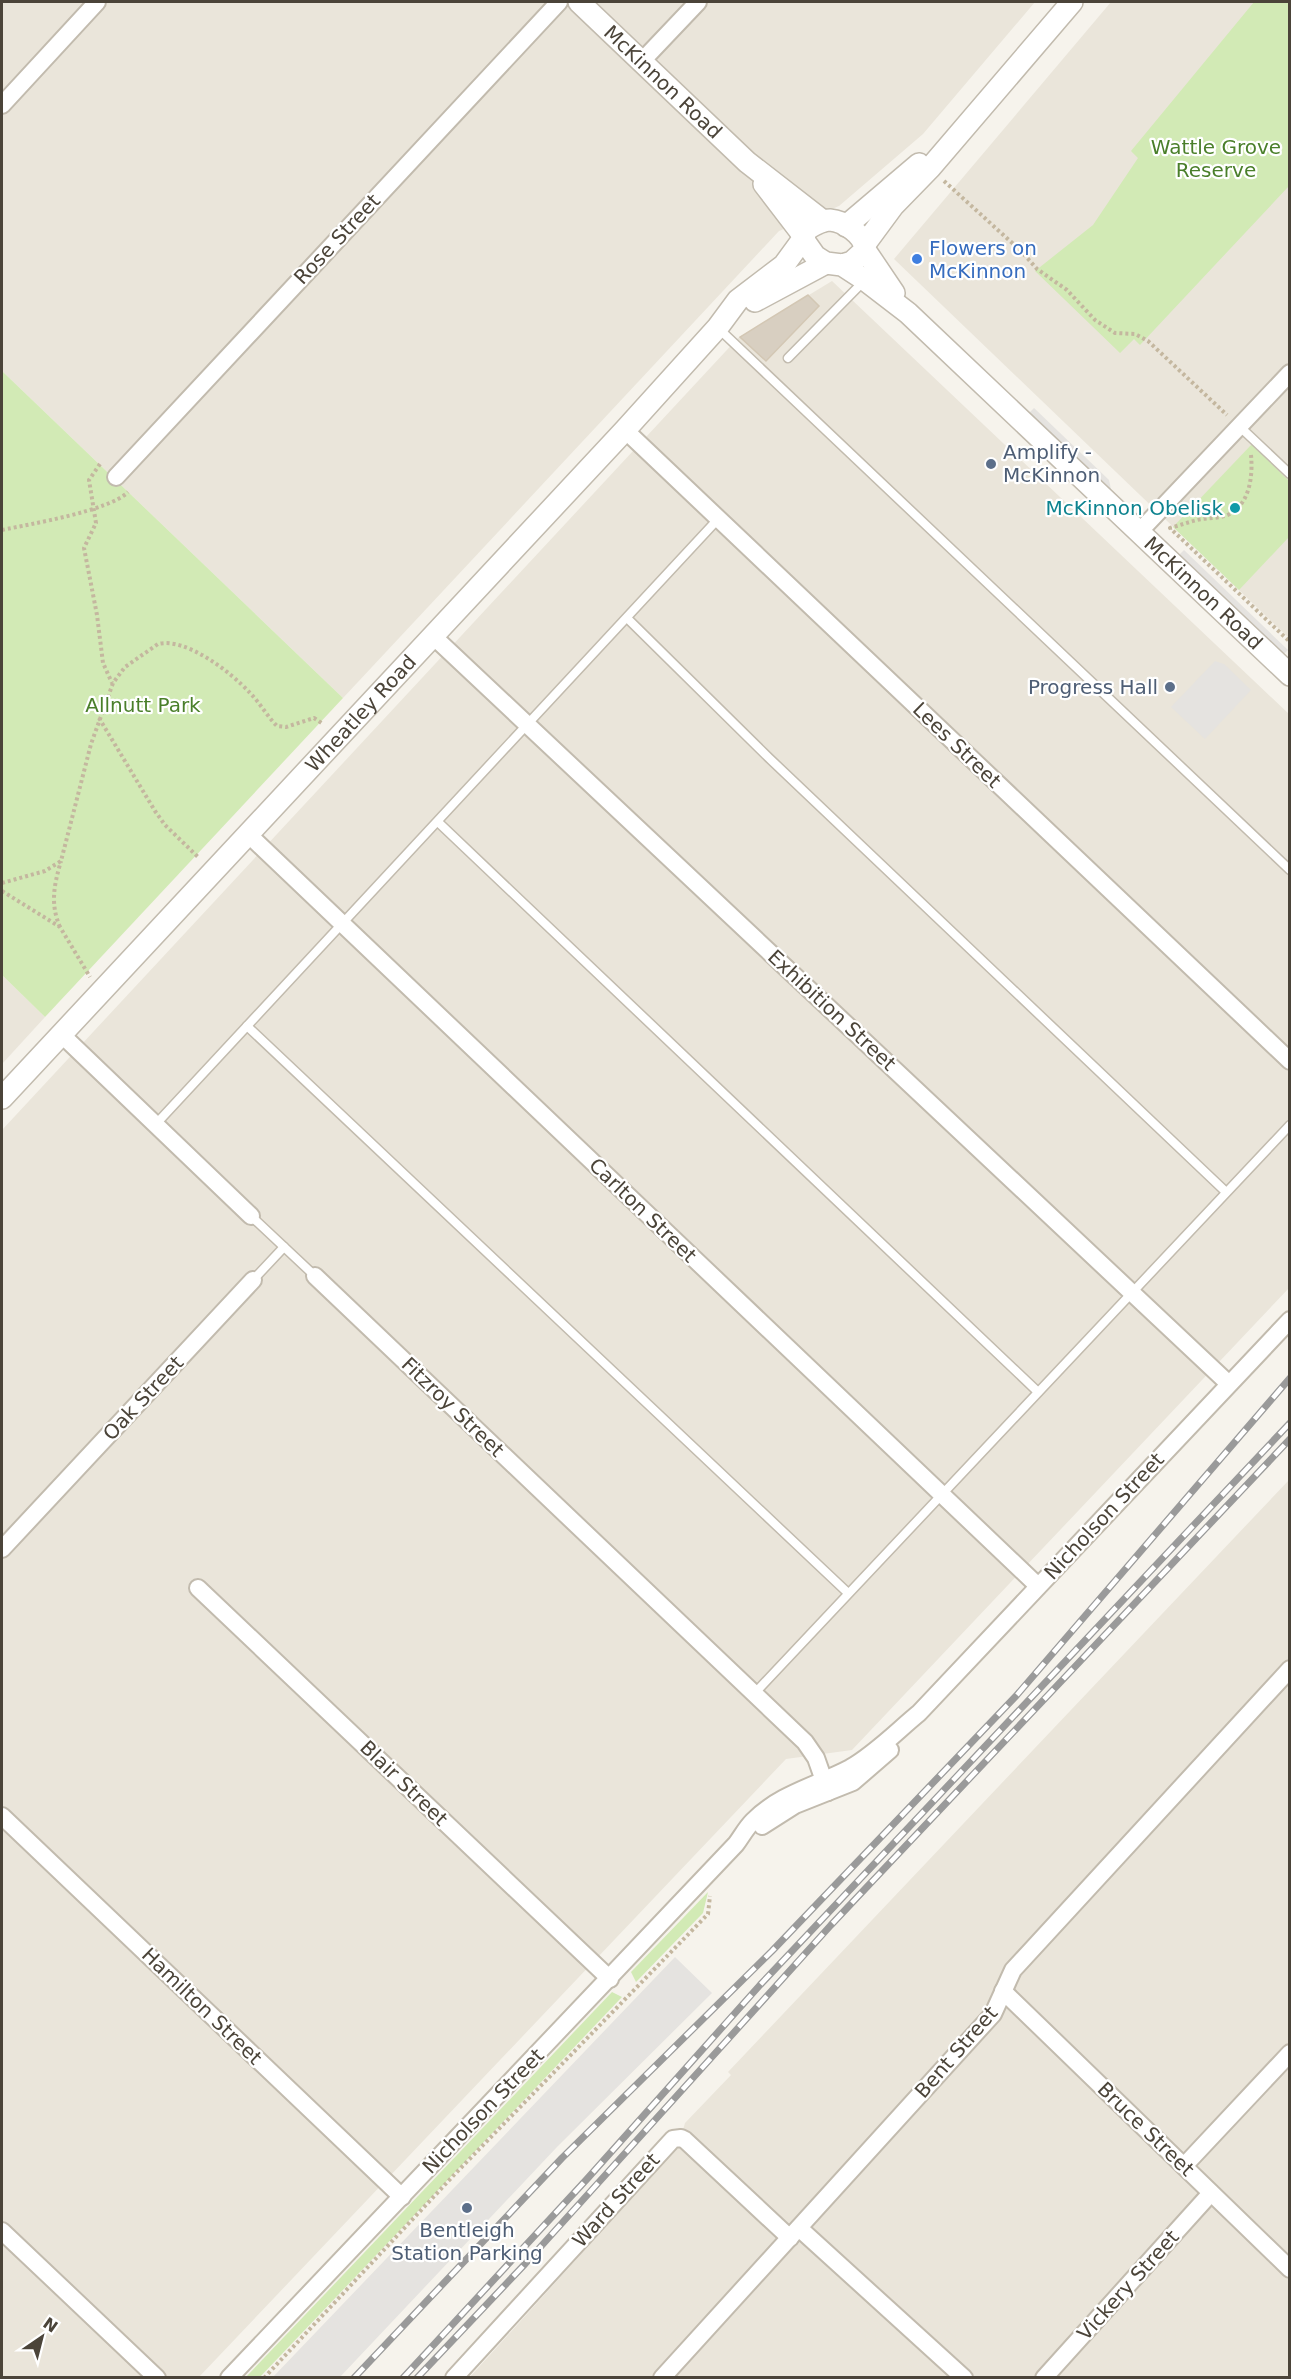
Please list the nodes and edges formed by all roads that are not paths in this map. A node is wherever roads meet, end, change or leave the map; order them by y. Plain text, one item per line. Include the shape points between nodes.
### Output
1 (97, 2) edge
2 (559, 2) edge
3 (579, 2) edge
4 (698, 2) edge
5 (1072, 2) edge
6 (642, 61) junction
7 (2, 105) edge
8 (962, 130) junction
9 (747, 162) junction
10 (824, 221) junction
11 (846, 226) junction
12 (803, 237) junction
13 (865, 247) junction
14 (834, 264) junction
15 (865, 280) junction
16 (908, 313) junction
17 (718, 327) junction
18 (788, 358) dead end
19 (1290, 373) edge
20 (1239, 426) junction
21 (625, 430) junction
22 (1290, 474) edge
23 (116, 477) dead end
24 (718, 518) junction
25 (1139, 532) junction
26 (627, 618) junction
27 (433, 636) junction
28 (1290, 675) edge
29 (528, 724) junction
30 (438, 822) junction
31 (248, 834) junction
32 (1290, 870) edge
33 (343, 924) junction
34 (247, 1026) junction
35 (61, 1034) junction
36 (1290, 1061) edge
37 (2, 1098) edge
38 (156, 1124) junction
39 (1290, 1125) edge
40 (1226, 1192) junction
41 (251, 1216) joint
42 (284, 1247) junction
43 (315, 1276) joint
44 (253, 1280) joint
45 (1132, 1293) junction
46 (1290, 1320) edge
47 (1229, 1384) junction
48 (1038, 1392) junction
49 (942, 1494) junction
50 (2, 1549) edge
51 (1038, 1586) junction
52 (198, 1588) dead end
53 (848, 1593) junction
54 (1290, 1669) edge
55 (754, 1694) junction
56 (826, 1786) junction
57 (2, 1816) edge
58 (609, 1979) junction
59 (1002, 1991) junction
60 (1290, 2053) edge
61 (1184, 2166) junction
62 (1211, 2193) junction
63 (402, 2197) junction
64 (2, 2230) edge
65 (795, 2233) junction
66 (1290, 2269) edge
67 (157, 2378) edge
68 (229, 2378) edge
69 (454, 2378) edge
70 (662, 2378) edge
71 (964, 2378) edge
72 (1044, 2378) edge

1 - 7 street
2 - 23 street, Rose Street
3 - 6 street, McKinnon Road
4 - 6 street
5 - 8 street
6 - 9 street, McKinnon Road
8 - 11 street
8 - 13 street via 893,206
9 - 10 street, McKinnon Road
9 - 12 street, McKinnon Road
10 - 11 street
10 - 12 street via 807,229
11 - 13 street
12 - 14 street via 815,255
12 - 17 street, Wheatley Road via 784,265 738,300
13 - 14 street via 852,262
13 - 16 street, McKinnon Road
14 - 15 street, McKinnon Road
14 - 17 street, Wheatley Road via 746,305
15 - 16 street, McKinnon Road
15 - 18 lane
16 - 25 street, McKinnon Road
17 - 21 street, Wheatley Road
17 - 32 lane
19 - 20 street
20 - 22 lane
20 - 25 street
21 - 24 street, Lees Street
21 - 27 street, Wheatley Road
24 - 26 lane
24 - 36 street, Lees Street
25 - 28 street, McKinnon Road
26 - 29 lane
26 - 40 lane
27 - 29 street, Exhibition Street
27 - 31 street, Wheatley Road
29 - 30 lane
29 - 45 street, Exhibition Street
30 - 33 lane
30 - 48 lane
31 - 33 street, Carlton Street
31 - 35 street, Wheatley Road
33 - 34 lane
33 - 49 street, Carlton Street
34 - 38 lane
34 - 53 lane
35 - 37 street, Wheatley Road
35 - 38 street, Fitzroy Street
38 - 41 street, Fitzroy Street
39 - 40 lane
40 - 45 lane
41 - 42 lane, Fitzroy Street
42 - 43 lane, Fitzroy Street
42 - 44 lane, Oak Street
43 - 55 street, Fitzroy Street
44 - 50 street, Oak Street
45 - 47 street, Exhibition Street
45 - 48 lane
46 - 47 street, Nicholson Street
47 - 51 street, Nicholson Street
48 - 49 lane
49 - 51 street, Carlton Street
49 - 53 lane
51 - 56 street, Nicholson Street via 866,1773 853,1782
52 - 58 street, Blair Street
53 - 55 lane
54 - 59 street, Bent Street via 1013,1970
55 - 56 street, Fitzroy Street via 805,1742 816,1758
56 - 58 street, Nicholson Street via 736,1844
57 - 63 street, Hamilton Street
58 - 63 street, Nicholson Street
59 - 61 street, Bruce Street
59 - 65 street, Bent Street via 993,2014
60 - 61 street
61 - 62 street, Bruce Street
62 - 66 street, Bruce Street
62 - 72 street, Vickery Street
63 - 68 street, Nicholson Street
64 - 67 street
65 - 69 street, Ward Street via 685,2140 673,2139
65 - 70 street, Bent Street
65 - 71 street, Ward Street

